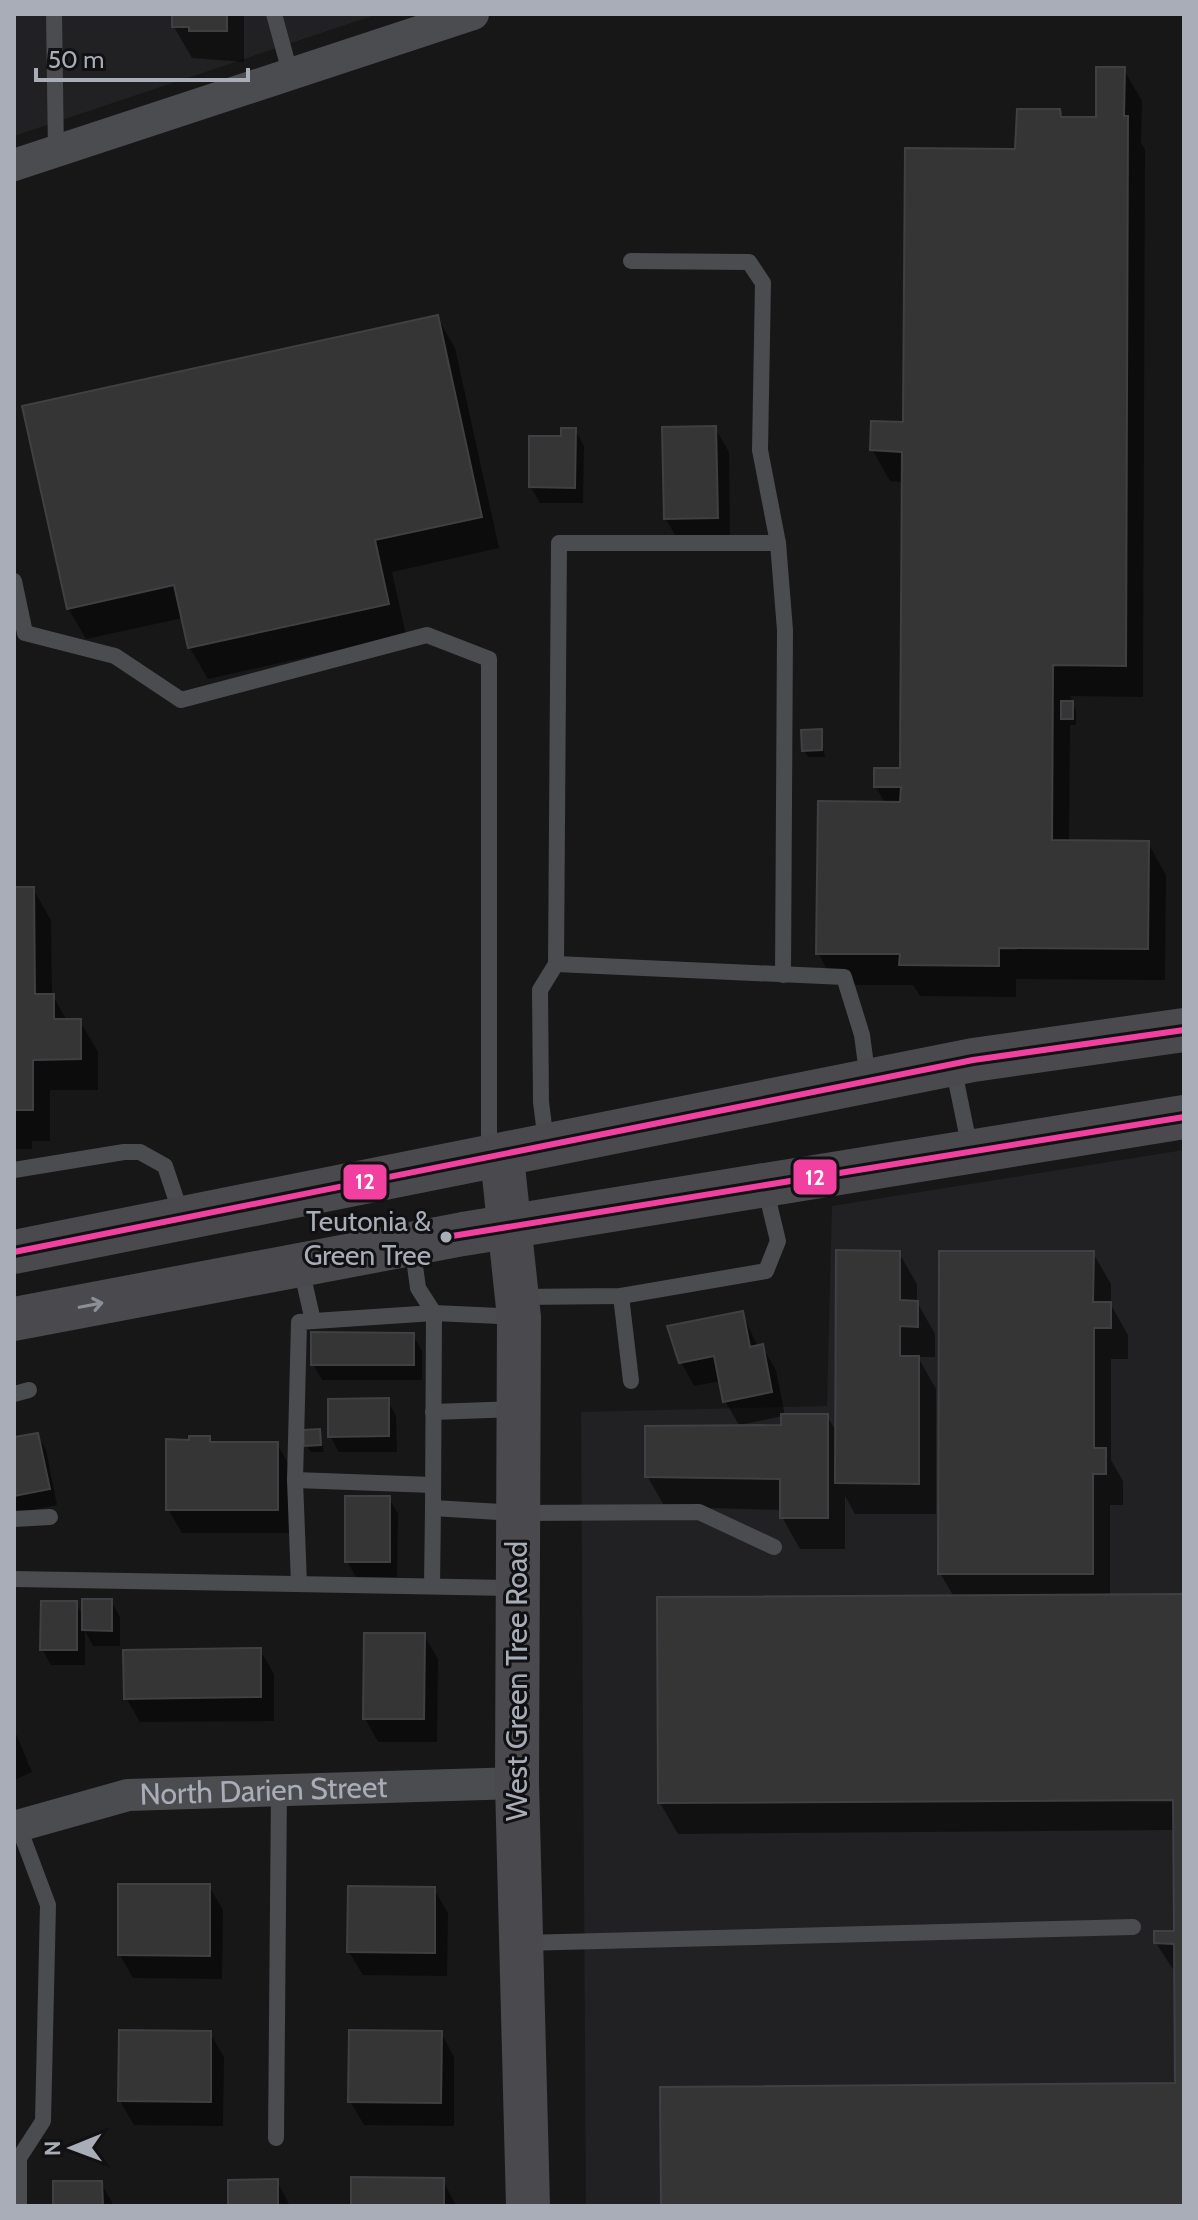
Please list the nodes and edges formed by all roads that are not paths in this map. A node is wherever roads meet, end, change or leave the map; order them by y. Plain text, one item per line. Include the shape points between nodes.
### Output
1 (54, 14) edge
2 (274, 14) edge
3 (473, 14) edge
4 (291, 76) junction
5 (56, 153) junction
6 (14, 165) edge
7 (631, 261) dead end
8 (778, 543) junction
9 (14, 581) edge
10 (556, 964) junction
11 (783, 975) junction
12 (1184, 1030) edge
13 (953, 1064) junction
14 (869, 1081) junction
15 (1184, 1117) edge
16 (547, 1147) junction
17 (970, 1151) junction
18 (495, 1158) junction
19 (14, 1170) edge
20 (764, 1184) junction
21 (183, 1219) junction
22 (512, 1226) junction
23 (412, 1244) junction
24 (14, 1252) edge
25 (300, 1265) junction
26 (621, 1296) junction
27 (518, 1307) junction
28 (434, 1313) junction
29 (14, 1319) edge
30 (313, 1321) junction
31 (631, 1381) dead end
32 (517, 1409) junction
33 (433, 1412) junction
34 (295, 1480) junction
35 (433, 1485) junction
36 (433, 1508) junction
37 (516, 1513) junction
38 (50, 1517) dead end
39 (14, 1519) edge
40 (774, 1547) dead end
41 (14, 1579) edge
42 (299, 1584) junction
43 (432, 1586) junction
44 (516, 1588) junction
45 (517, 1783) junction
46 (279, 1788) junction
47 (16, 1826) edge
48 (1133, 1927) dead end
49 (521, 1943) junction
50 (276, 2138) dead end
51 (16, 2158) edge
52 (19, 2206) edge
53 (528, 2206) edge

1 - 5 lane
2 - 4 lane
3 - 4 street
4 - 5 street
5 - 6 street
7 - 8 lane via 749,262 763,283 760,450
8 - 10 lane via 559,543
8 - 11 lane via 785,630
9 - 18 lane via 25,633 115,656 181,700 427,635 489,659
10 - 11 lane
10 - 16 lane via 540,990
11 - 14 lane via 844,977
12 - 13 main road
13 - 14 main road
13 - 17 lane
14 - 16 main road
15 - 17 main road
16 - 18 main road
17 - 20 main road
18 - 21 main road
18 - 22 main road, West Green Tree Road
19 - 21 lane via 140,1152 165,1166
20 - 22 main road
20 - 26 lane via 778,1241 766,1271
21 - 24 main road
22 - 23 main road
22 - 27 main road, West Green Tree Road
23 - 25 main road
23 - 28 lane via 418,1288
29 -> 25 main road
25 - 30 lane
26 - 27 lane
26 - 31 lane
27 - 28 lane
27 - 32 main road, West Green Tree Road
28 - 30 lane
28 - 33 lane
30 - 34 lane via 299,1322
32 - 33 lane
32 - 37 main road, West Green Tree Road
33 - 35 lane
34 - 35 lane
34 - 42 lane
35 - 36 lane
36 - 37 lane
36 - 43 lane
37 - 40 lane via 699,1512
37 - 44 main road, West Green Tree Road
38 - 39 lane
41 - 42 lane
42 - 43 lane
43 - 44 lane
44 - 45 main road, West Green Tree Road
45 - 46 street, North Darien Street
45 - 49 main road, West Green Tree Road
46 - 47 street, North Darien Street via 128,1795
46 - 50 lane
47 - 51 lane via 48,1905 43,2121
48 - 49 lane
49 - 53 main road, West Green Tree Road
51 - 52 lane

